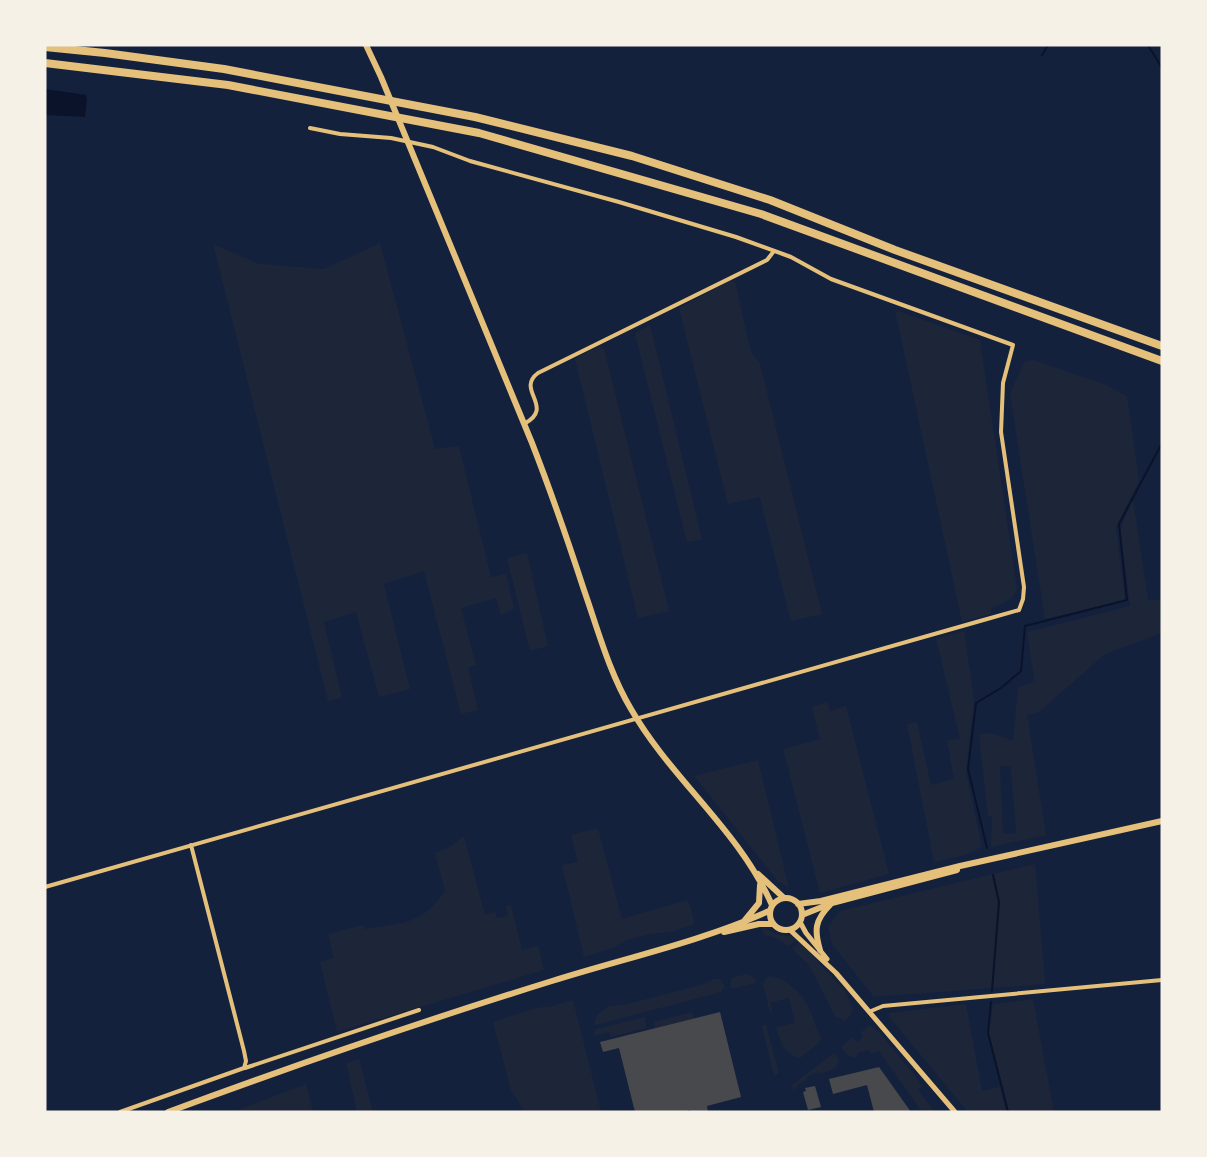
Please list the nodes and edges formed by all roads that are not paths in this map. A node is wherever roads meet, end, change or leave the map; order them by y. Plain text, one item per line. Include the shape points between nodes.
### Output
1 (366, 45) edge
2 (45, 47) edge
3 (45, 63) edge
4 (310, 128) dead end
5 (774, 251) junction
6 (1162, 346) edge
7 (1162, 361) edge
8 (524, 424) junction
9 (636, 719) junction
10 (1162, 821) edge
11 (191, 845) junction
12 (985, 861) junction
13 (748, 863) junction
14 (760, 882) junction
15 (45, 887) edge
16 (784, 898) junction
17 (832, 903) junction
18 (798, 904) junction
19 (771, 908) junction
20 (801, 918) junction
21 (744, 921) junction
22 (772, 924) junction
23 (790, 930) junction
24 (697, 938) junction
25 (820, 950) junction
26 (836, 973) junction
27 (1162, 980) edge
28 (419, 1010) dead end
29 (871, 1011) junction
30 (244, 1068) junction
31 (120, 1112) edge
32 (168, 1112) edge
33 (955, 1112) edge

1 - 8 main road
2 - 6 highway via 236,71 475,117 632,156 770,200 927,262
3 - 7 highway via 228,85 479,133 760,214
4 - 5 street via 434,147
5 - 8 street via 767,260 538,373 531,387 538,412
5 - 9 street via 831,279 1013,345 1003,383 1001,432 1023,599 1018,610
8 - 9 main road via 608,661
9 - 11 street
9 - 13 main road
10 - 12 main road
11 - 15 street
11 - 30 street via 244,1051
12 - 17 main road
12 - 18 main road
13 - 14 main road
13 - 16 main road
14 - 19 main road
14 - 21 main road via 759,903
16 - 18 main road
16 - 19 main road
17 - 20 main road
17 - 25 main road via 816,923
18 - 20 main road
19 - 21 main road
19 - 22 main road
20 - 23 main road
20 - 25 main road via 806,933
21 - 24 main road
22 - 23 main road
22 - 24 main road
23 - 26 main road
24 - 32 main road via 285,1069
25 - 26 main road
26 - 29 main road
27 - 29 street via 883,1006
28 - 30 street
29 - 33 main road
30 - 31 street

